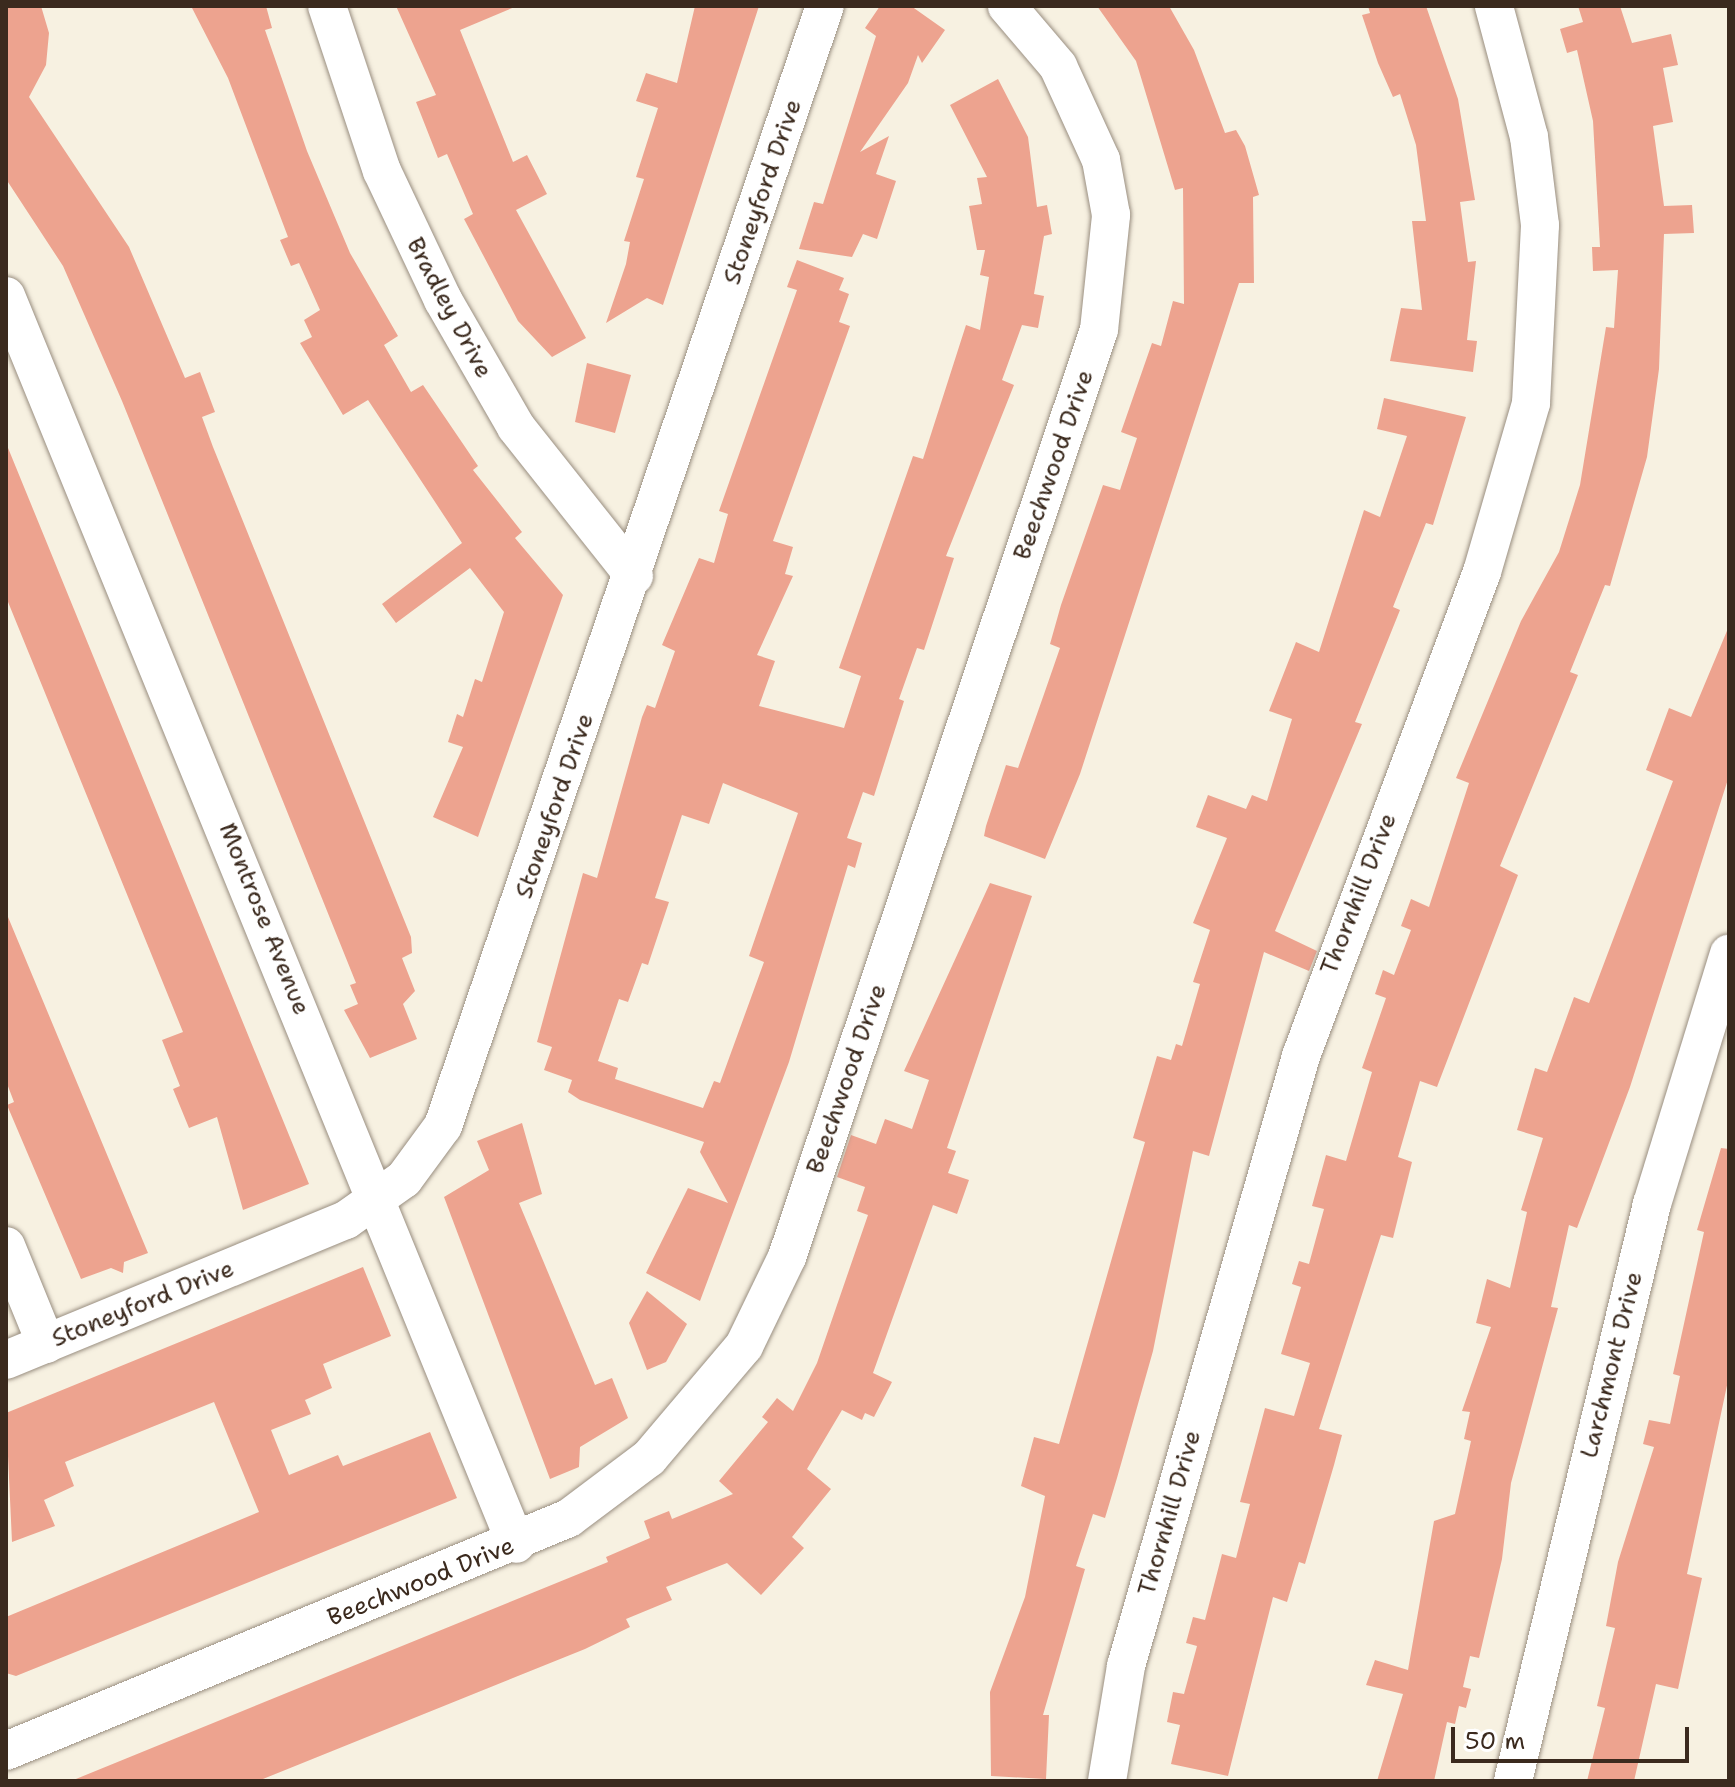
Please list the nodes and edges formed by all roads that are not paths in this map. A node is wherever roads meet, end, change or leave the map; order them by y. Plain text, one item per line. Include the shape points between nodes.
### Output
1 (327, 6) edge
2 (825, 6) edge
3 (1007, 6) edge
4 (1494, 6) edge
5 (6, 296) edge
6 (634, 576) junction
7 (1729, 954) edge
8 (380, 1201) junction
9 (6, 1246) edge
10 (46, 1344) junction
11 (6, 1360) edge
12 (516, 1544) junction
13 (6, 1751) edge
14 (1107, 1781) edge
15 (1513, 1781) edge

1 - 6 street, Bradley Drive via 382,171 450,313 524,438
2 - 6 street, Stoneyford Drive
3 - 12 street, Beechwood Drive via 1058,66 1101,160 1111,230 1099,330 767,1305 717,1385 649,1458 610,1492
4 - 14 street, Thornhill Drive via 1529,137 1540,225 1531,403 1482,572 1301,1056 1126,1666
5 - 8 street, Montrose Avenue
6 - 8 street, Stoneyford Drive via 443,1126
7 - 15 street, Larchmont Drive via 1648,1219
8 - 10 street, Stoneyford Drive
8 - 12 street, Montrose Avenue
9 - 10 street
10 - 11 street, Stoneyford Drive
12 - 13 street, Beechwood Drive

